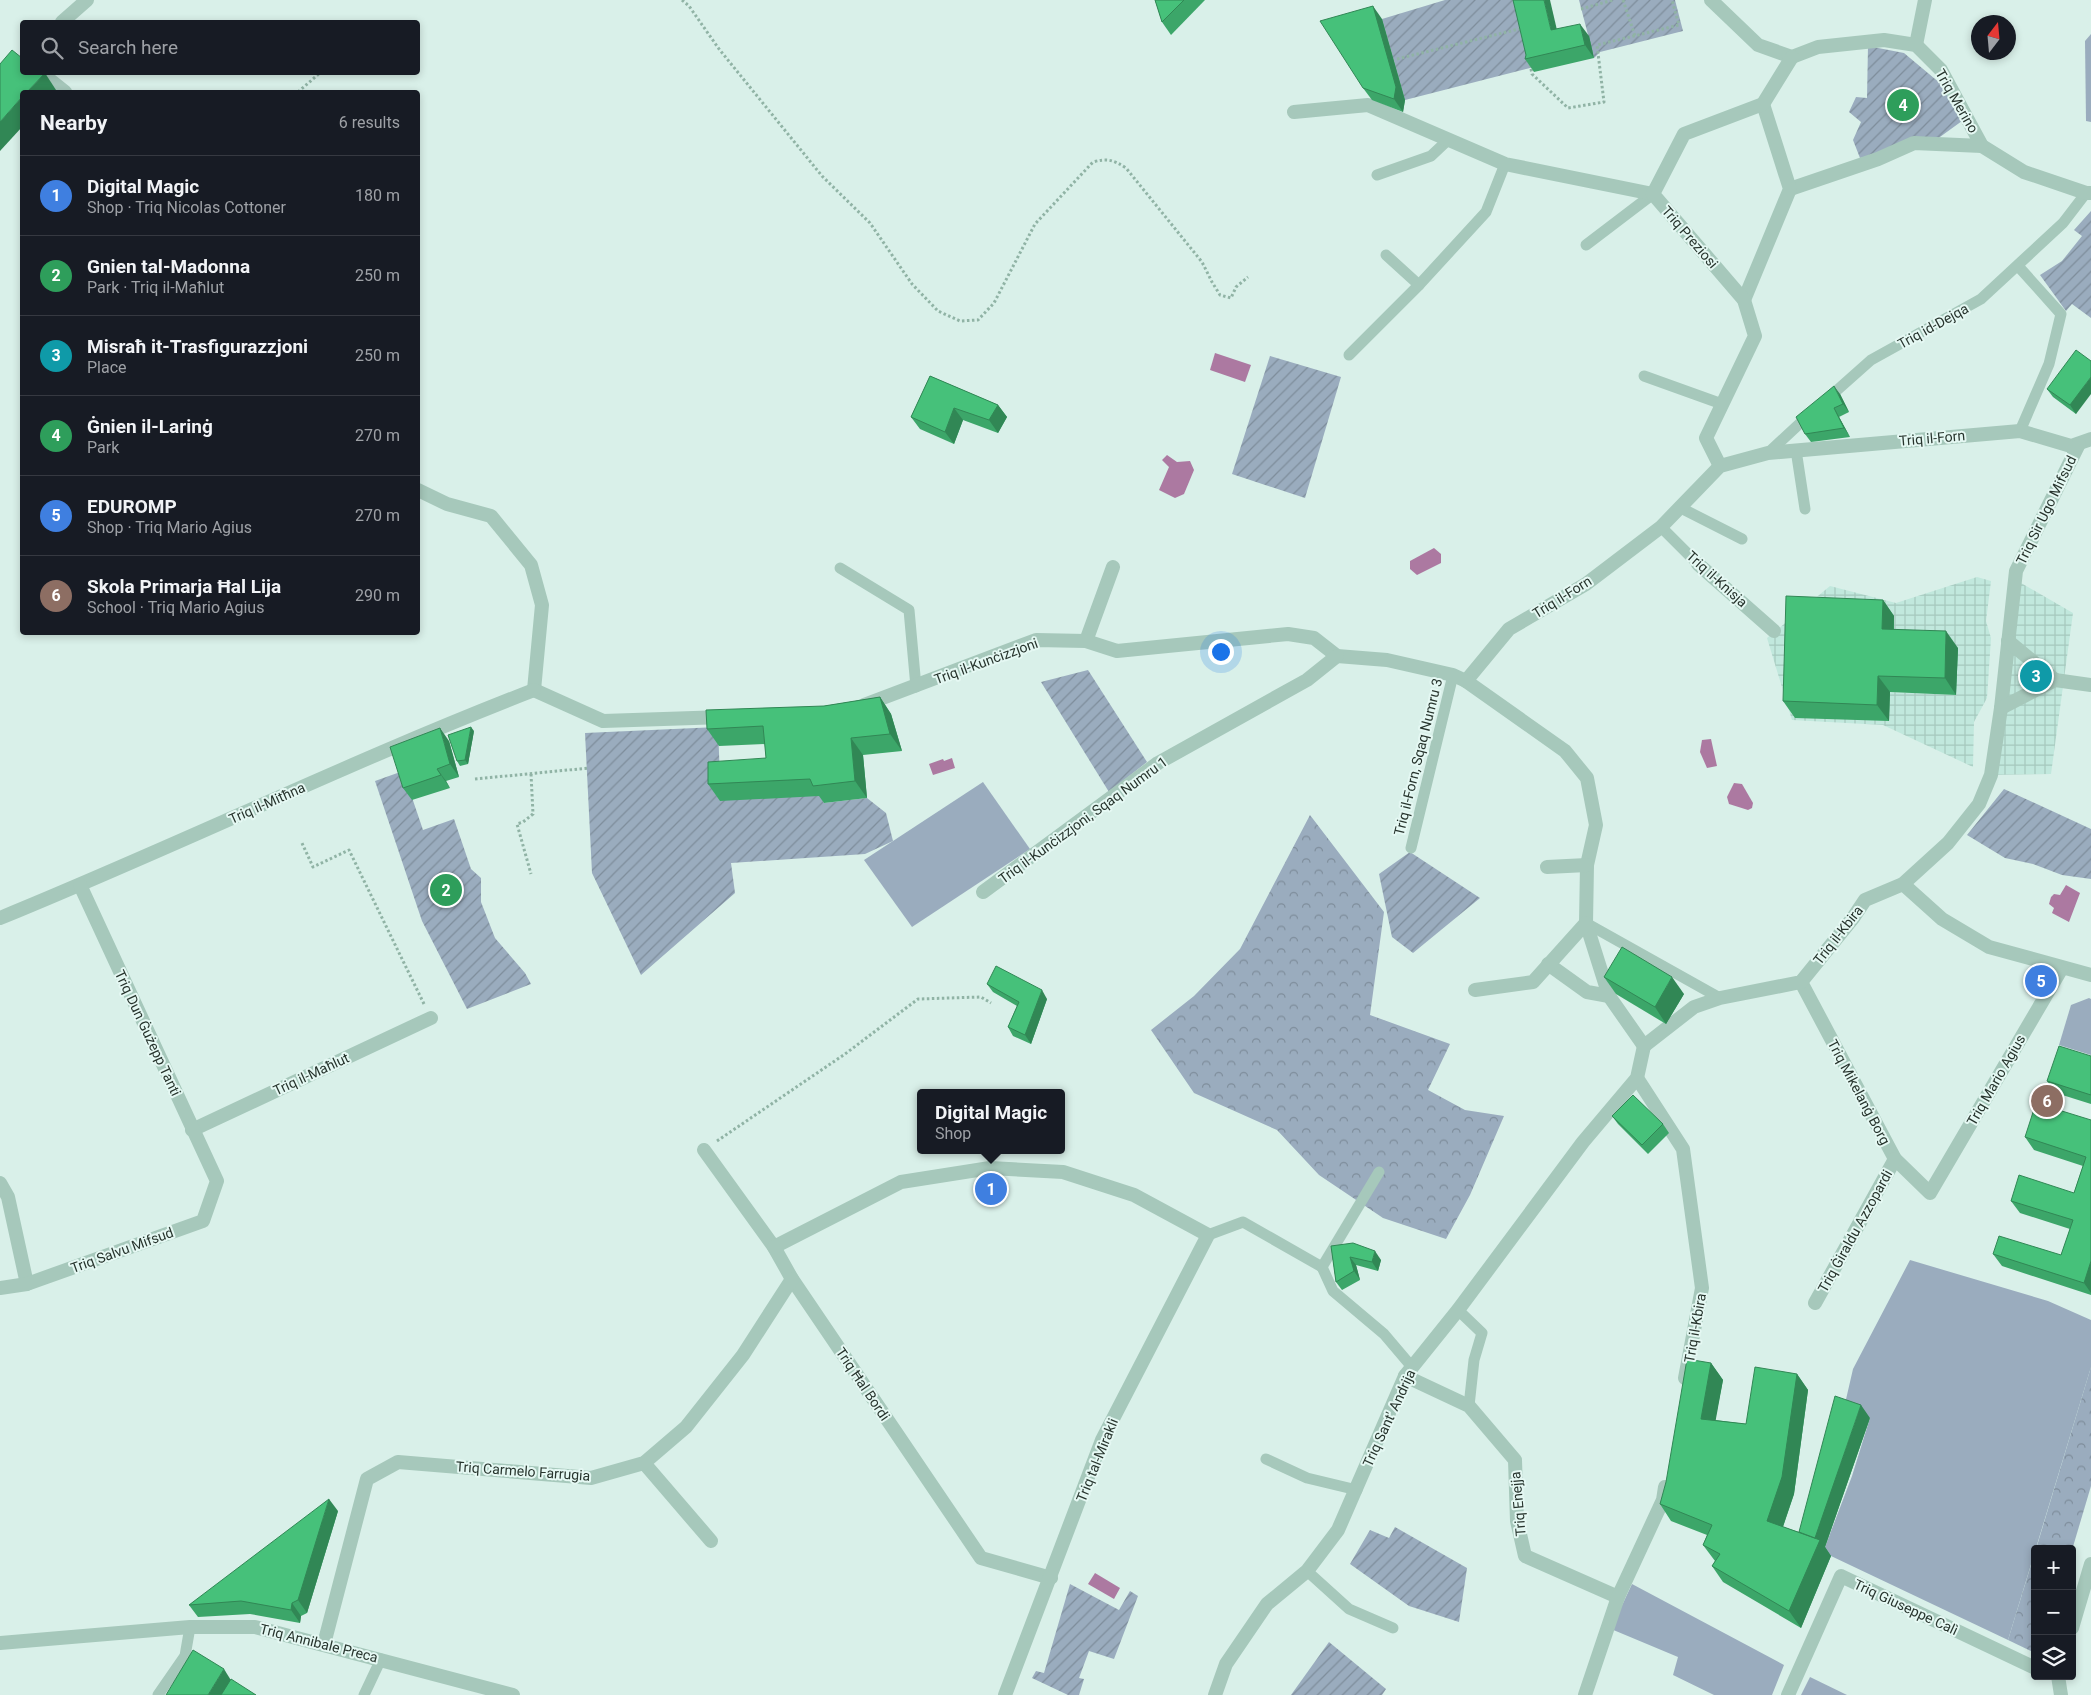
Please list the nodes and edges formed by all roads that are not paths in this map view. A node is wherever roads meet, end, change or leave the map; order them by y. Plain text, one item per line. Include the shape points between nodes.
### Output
1 (87, 0) edge
2 (1711, 0) edge
3 (1925, 0) edge
4 (64, 20) edge
5 (1916, 45) junction
6 (1792, 57) junction
7 (44, 75) edge
8 (62, 90) edge
9 (1763, 104) junction
10 (1294, 112) dead end
11 (1449, 140) junction
12 (1982, 146) junction
13 (1506, 164) junction
14 (1377, 175) dead end
15 (1790, 189) junction
16 (2089, 193) edge
17 (1653, 194) junction
18 (1586, 245) dead end
19 (1386, 255) dead end
20 (2018, 266) junction
21 (1419, 286) junction
22 (1744, 300) junction
23 (1349, 355) dead end
24 (1644, 376) dead end
25 (1722, 404) junction
26 (2020, 431) junction
27 (2085, 442) edge
28 (1796, 450) junction
29 (1768, 453) junction
30 (1720, 466) junction
31 (420, 491) edge
32 (1679, 507) junction
33 (1805, 509) dead end
34 (1661, 527) junction
35 (1742, 539) dead end
36 (1698, 564) joint
37 (1113, 567) dead end
38 (840, 568) dead end
39 (1774, 631) dead end
40 (1086, 641) junction
41 (2008, 642) junction
42 (1337, 656) junction
43 (1454, 674) junction
44 (2055, 680) junction
45 (1466, 681) junction
46 (2091, 685) edge
47 (916, 687) junction
48 (534, 690) junction
49 (2001, 708) junction
50 (848, 709) edge
51 (742, 717) edge
52 (1412, 848) dead end
53 (1587, 865) junction
54 (1547, 867) dead end
55 (1903, 884) junction
56 (80, 885) junction
57 (983, 892) dead end
58 (0, 918) edge
59 (1586, 923) junction
60 (1548, 964) junction
61 (2062, 968) junction
62 (2091, 975) edge
63 (1801, 982) junction
64 (1475, 990) dead end
65 (1609, 996) junction
66 (1720, 998) junction
67 (431, 1018) road end
68 (1644, 1046) junction
69 (1637, 1078) junction
70 (192, 1130) junction
71 (704, 1150) road end
72 (1895, 1159) junction
73 (1378, 1172) dead end
74 (217, 1181) joint
75 (0, 1183) edge
76 (1930, 1193) joint
77 (1208, 1235) junction
78 (774, 1248) junction
79 (1322, 1267) junction
80 (792, 1279) junction
81 (27, 1284) junction
82 (0, 1288) edge
83 (1815, 1303) dead end
84 (1458, 1310) junction
85 (1408, 1371) junction
86 (1682, 1394) edge
87 (1469, 1406) junction
88 (1266, 1459) dead end
89 (644, 1463) junction
90 (1668, 1471) edge
91 (1357, 1490) junction
92 (710, 1541) dead end
93 (2091, 1564) edge
94 (1307, 1571) junction
95 (1051, 1578) junction
96 (1618, 1597) junction
97 (2076, 1615) edge
98 (190, 1627) junction
99 (1393, 1628) dead end
100 (0, 1643) edge
101 (324, 1644) junction
102 (381, 1659) junction
103 (2031, 1666) edge
104 (2057, 1680) edge
105 (158, 1695) edge
106 (364, 1695) edge
107 (513, 1695) edge
108 (1005, 1695) edge
109 (1215, 1695) edge
110 (1585, 1695) edge
111 (1788, 1695) edge
112 (2061, 1695) edge

1 - 4 street
2 - 6 street via 1758,45
3 - 5 street
5 - 6 street via 1884,40 1818,47
5 - 12 street, Triq Merino via 1941,70
6 - 9 street
7 - 8 street
9 - 15 street
9 - 17 street, Triq Preziosi via 1684,134
10 - 11 street via 1368,105
11 - 13 street
11 - 14 lane via 1431,156
12 - 15 street via 1914,143
12 - 16 street, Triq Merino via 2024,172
13 - 17 street
13 - 21 lane via 1486,212
15 - 22 street
16 - 20 lane, Triq id-Dejqa
17 - 18 lane
17 - 22 street, Triq Preziosi
19 - 21 lane
20 - 26 lane via 2061,314 2049,364
20 - 29 lane, Triq id-Dejqa via 1981,299 1871,360
21 - 23 lane
22 - 25 street, Triq Preziosi via 1755,336
24 - 25 lane
25 - 30 street, Triq Preziosi via 1706,438
26 - 27 street, Triq il-Forn via 2071,446
26 - 28 street, Triq il-Forn
27 - 41 street, Triq Sir Ugo Mifsud via 2016,571
28 - 29 street, Triq il-Forn
28 - 33 lane
29 - 30 street, Triq il-Forn
30 - 32 street, Triq il-Forn
31 - 48 street via 447,504 491,516 531,565 542,604
32 - 34 street, Triq il-Forn
32 - 35 lane
34 - 36 lane, Triq il-Knisja
34 - 45 street, Triq il-Forn via 1586,584 1509,629
36 - 39 street, Triq il-Knisja
37 - 40 street
38 - 47 lane via 909,610
40 - 42 street, Triq il-Kunċizzjoni via 1116,652 1288,634 1314,638
40 - 47 street, Triq il-Kunċizzjoni via 1036,640
41 - 44 street
41 - 49 street, Triq Sir Ugo Mifsud
42 - 43 street via 1387,660
42 - 57 street, Triq il-Kunċizzjoni, Sqaq Numru 1 via 1307,680 1158,763
43 - 45 street
43 - 52 lane, Triq il-Forn, Sqaq Numru 3
44 - 46 street
44 - 49 street
45 - 53 street via 1565,751 1586,778 1596,825
47 - 50 street, Triq il-Kunċizzjoni
48 - 51 street via 603,721
48 - 56 street, Triq il-Mitħna via 440,727
49 - 55 street, Triq il-Kbira via 1990,775 1979,804 1948,843
53 - 54 street
53 - 59 street
55 - 61 street via 1942,919 1989,947
55 - 63 street, Triq il-Kbira via 1865,900
56 - 58 street, Triq il-Mitħna
56 - 70 street, Triq Dun Ġużepp Tanti
59 - 60 street
59 - 65 street
59 - 66 lane
60 - 64 street via 1533,982
60 - 65 street via 1587,992
61 - 62 street
61 - 76 street, Triq Mario Agius
63 - 66 street
63 - 72 street, Triq Mikelanġ Borg
65 - 68 street
66 - 68 street via 1694,1007
67 - 70 street, Triq il-Maħlut
68 - 69 street
69 - 84 street, Triq Sant' Andrija via 1583,1142
69 - 86 street, Triq il-Kbira via 1683,1150 1702,1288
70 - 74 street, Triq Dun Ġużepp Tanti
71 - 78 street, Triq Ħal Bordi
72 - 76 street, Triq Mikelanġ Borg
72 - 83 street, Triq Ġiraldu Azzopardi
73 - 79 lane
74 - 81 street, Triq Salvu Mifsud via 203,1221
75 - 81 street via 8,1197
77 - 78 street via 1134,1195 1063,1172 990,1168 901,1182
77 - 79 lane via 1242,1222
77 - 95 street, Triq tal-Mirakli via 1102,1440
78 - 80 street, Triq Ħal Bordi
79 - 85 lane via 1333,1291 1384,1334
80 - 89 street, Triq Carmelo Farrugia via 743,1355 686,1427
80 - 95 street, Triq Ħal Bordi via 981,1558
81 - 82 street, Triq Salvu Mifsud
84 - 85 street, Triq Sant' Andrija
84 - 87 lane via 1482,1333 1474,1360
85 - 87 street, Triq Enejja
85 - 91 street, Triq Sant' Andrija
87 - 96 street, Triq Enejja via 1515,1460 1517,1521 1525,1556
88 - 91 lane via 1307,1478
89 - 92 street
89 - 101 street, Triq Carmelo Farrugia via 591,1478 398,1462 367,1478
90 - 96 street via 1662,1500
91 - 94 street, Triq Sant' Andrija via 1338,1530
93 - 97 street
94 - 99 lane via 1349,1609
94 - 109 street, Triq Sant' Andrija via 1266,1604 1226,1664
95 - 108 street, Triq tal-Mirakli
96 - 110 street
98 - 100 street, Triq Annibale Preca
98 - 101 street, Triq Annibale Preca via 254,1627
98 - 105 lane via 185,1656
101 - 102 street, Triq Annibale Preca
102 - 106 lane
102 - 107 street, Triq Annibale Preca
103 - 111 street, Triq Giuseppe Calì via 1841,1576
104 - 112 street

